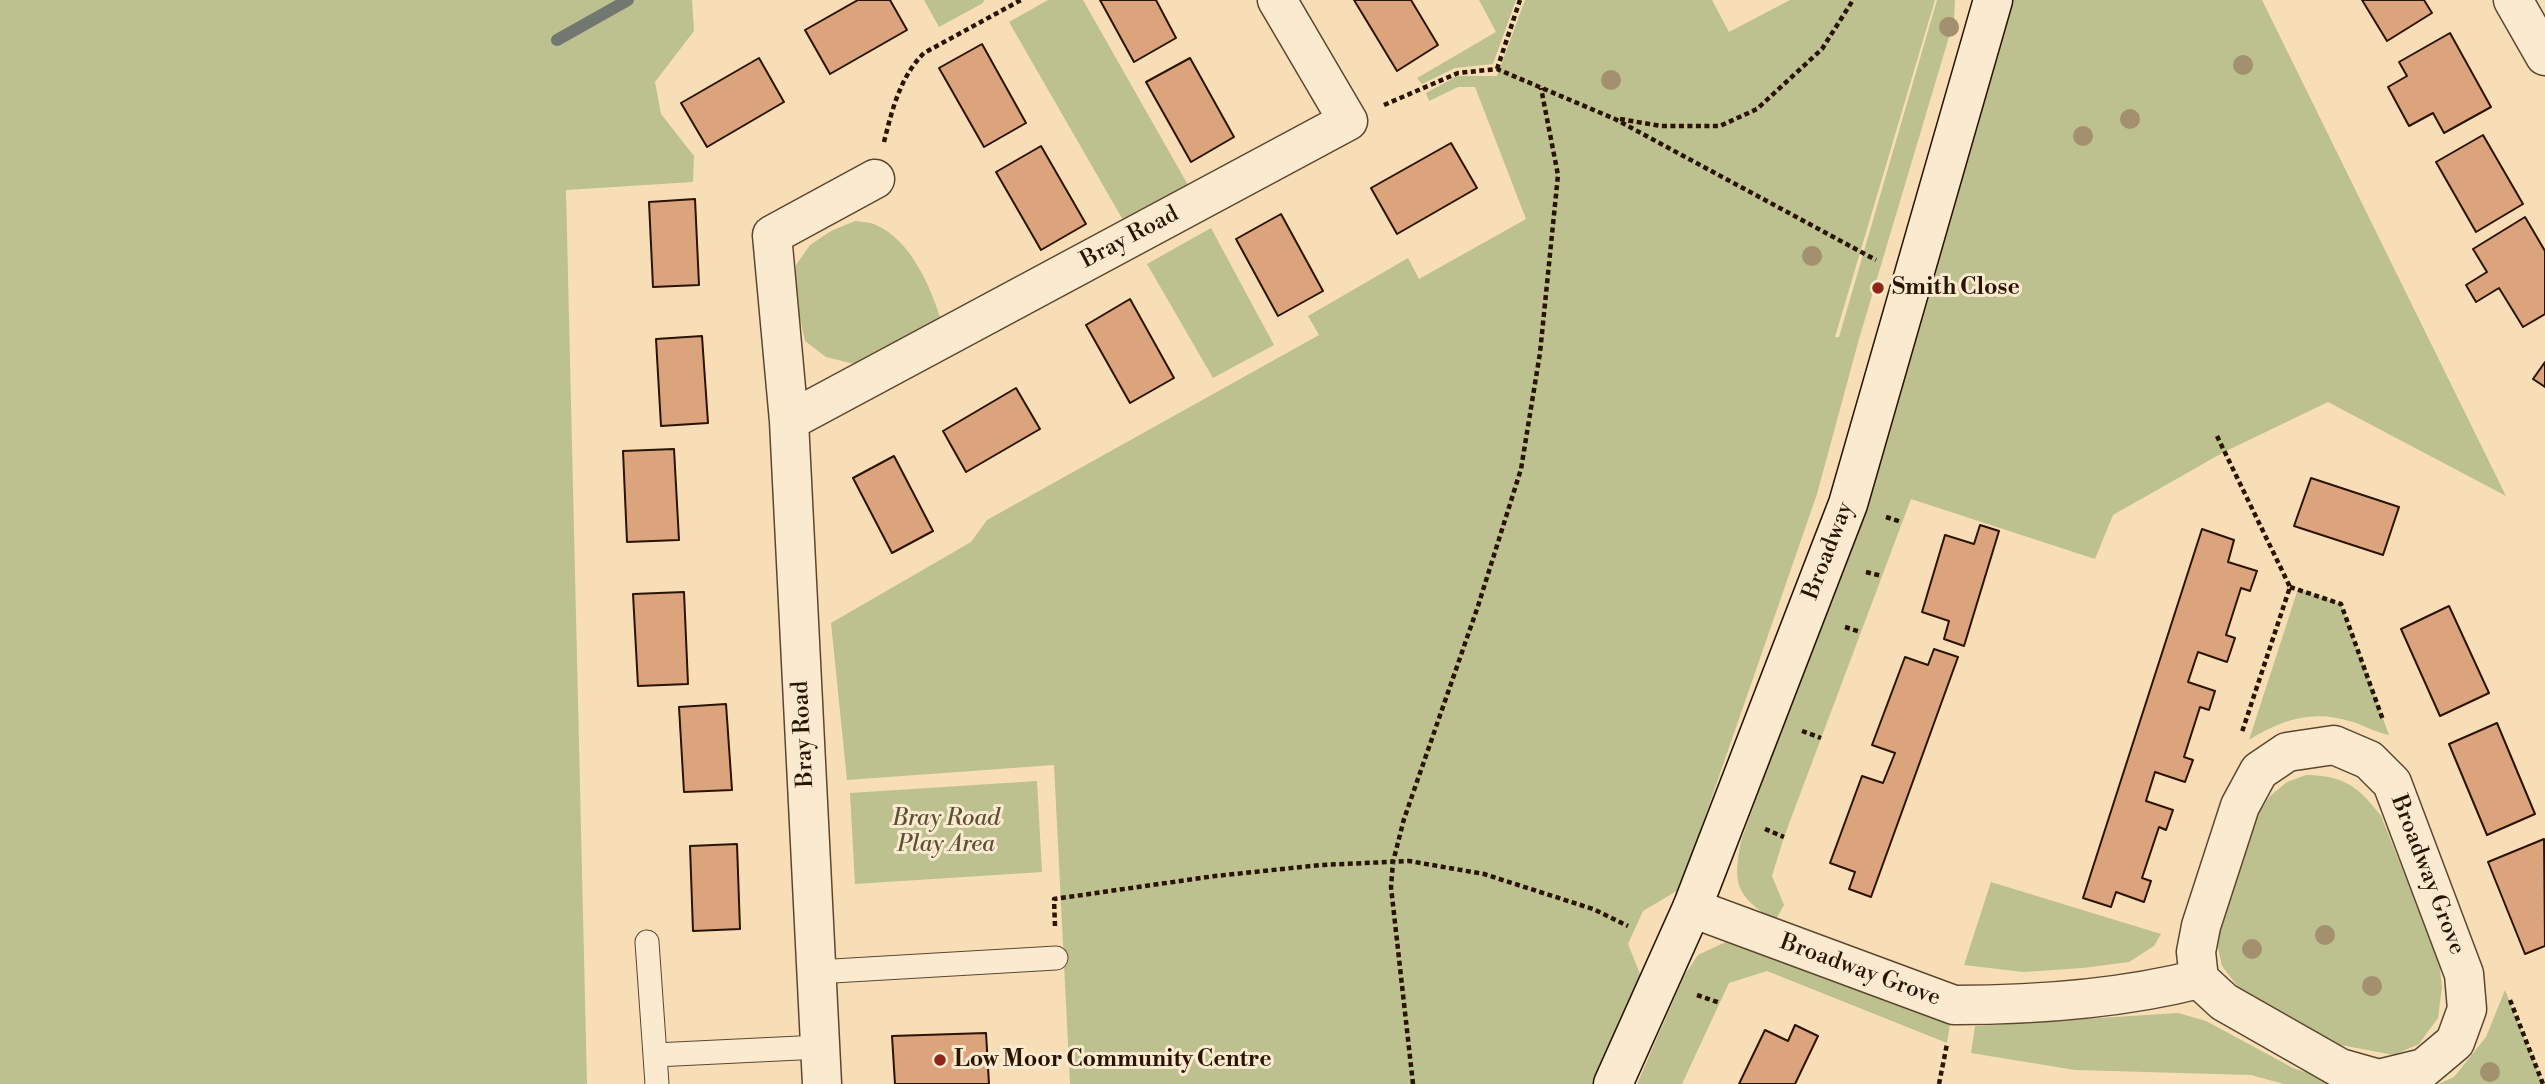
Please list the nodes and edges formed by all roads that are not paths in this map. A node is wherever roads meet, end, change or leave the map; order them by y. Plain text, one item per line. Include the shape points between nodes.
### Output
1 (1277, 0) edge
2 (1993, 0) edge
3 (875, 178) road end
4 (789, 421) junction
5 (1692, 908) junction
6 (647, 942) dead end
7 (1056, 958) road end
8 (816, 972) junction
9 (2199, 979) junction
10 (820, 1046) junction
11 (655, 1055) junction
12 (2429, 1076) edge
13 (657, 1084) edge
14 (822, 1084) edge
15 (1613, 1084) edge

1 - 4 street, Bray Road via 1348,121
2 - 5 street, Broadway via 1848,504
3 - 4 street, Bray Road via 772,235
4 - 8 street, Bray Road
5 - 9 street, Broadway Grove via 1954,1005 2148,991
5 - 15 street, Broadway
6 - 11 lane
7 - 8 lane
8 - 10 street, Bray Road
9 - 12 street, Broadway Grove via 2224,1002 2340,1068 2379,1079
9 - 12 street, Broadway Grove via 2196,952 2201,926 2240,806 2259,771 2287,752 2333,745 2369,760 2392,783 2464,974 2467,1009 2455,1042
10 - 11 lane
10 - 14 street, Bray Road
11 - 13 lane

